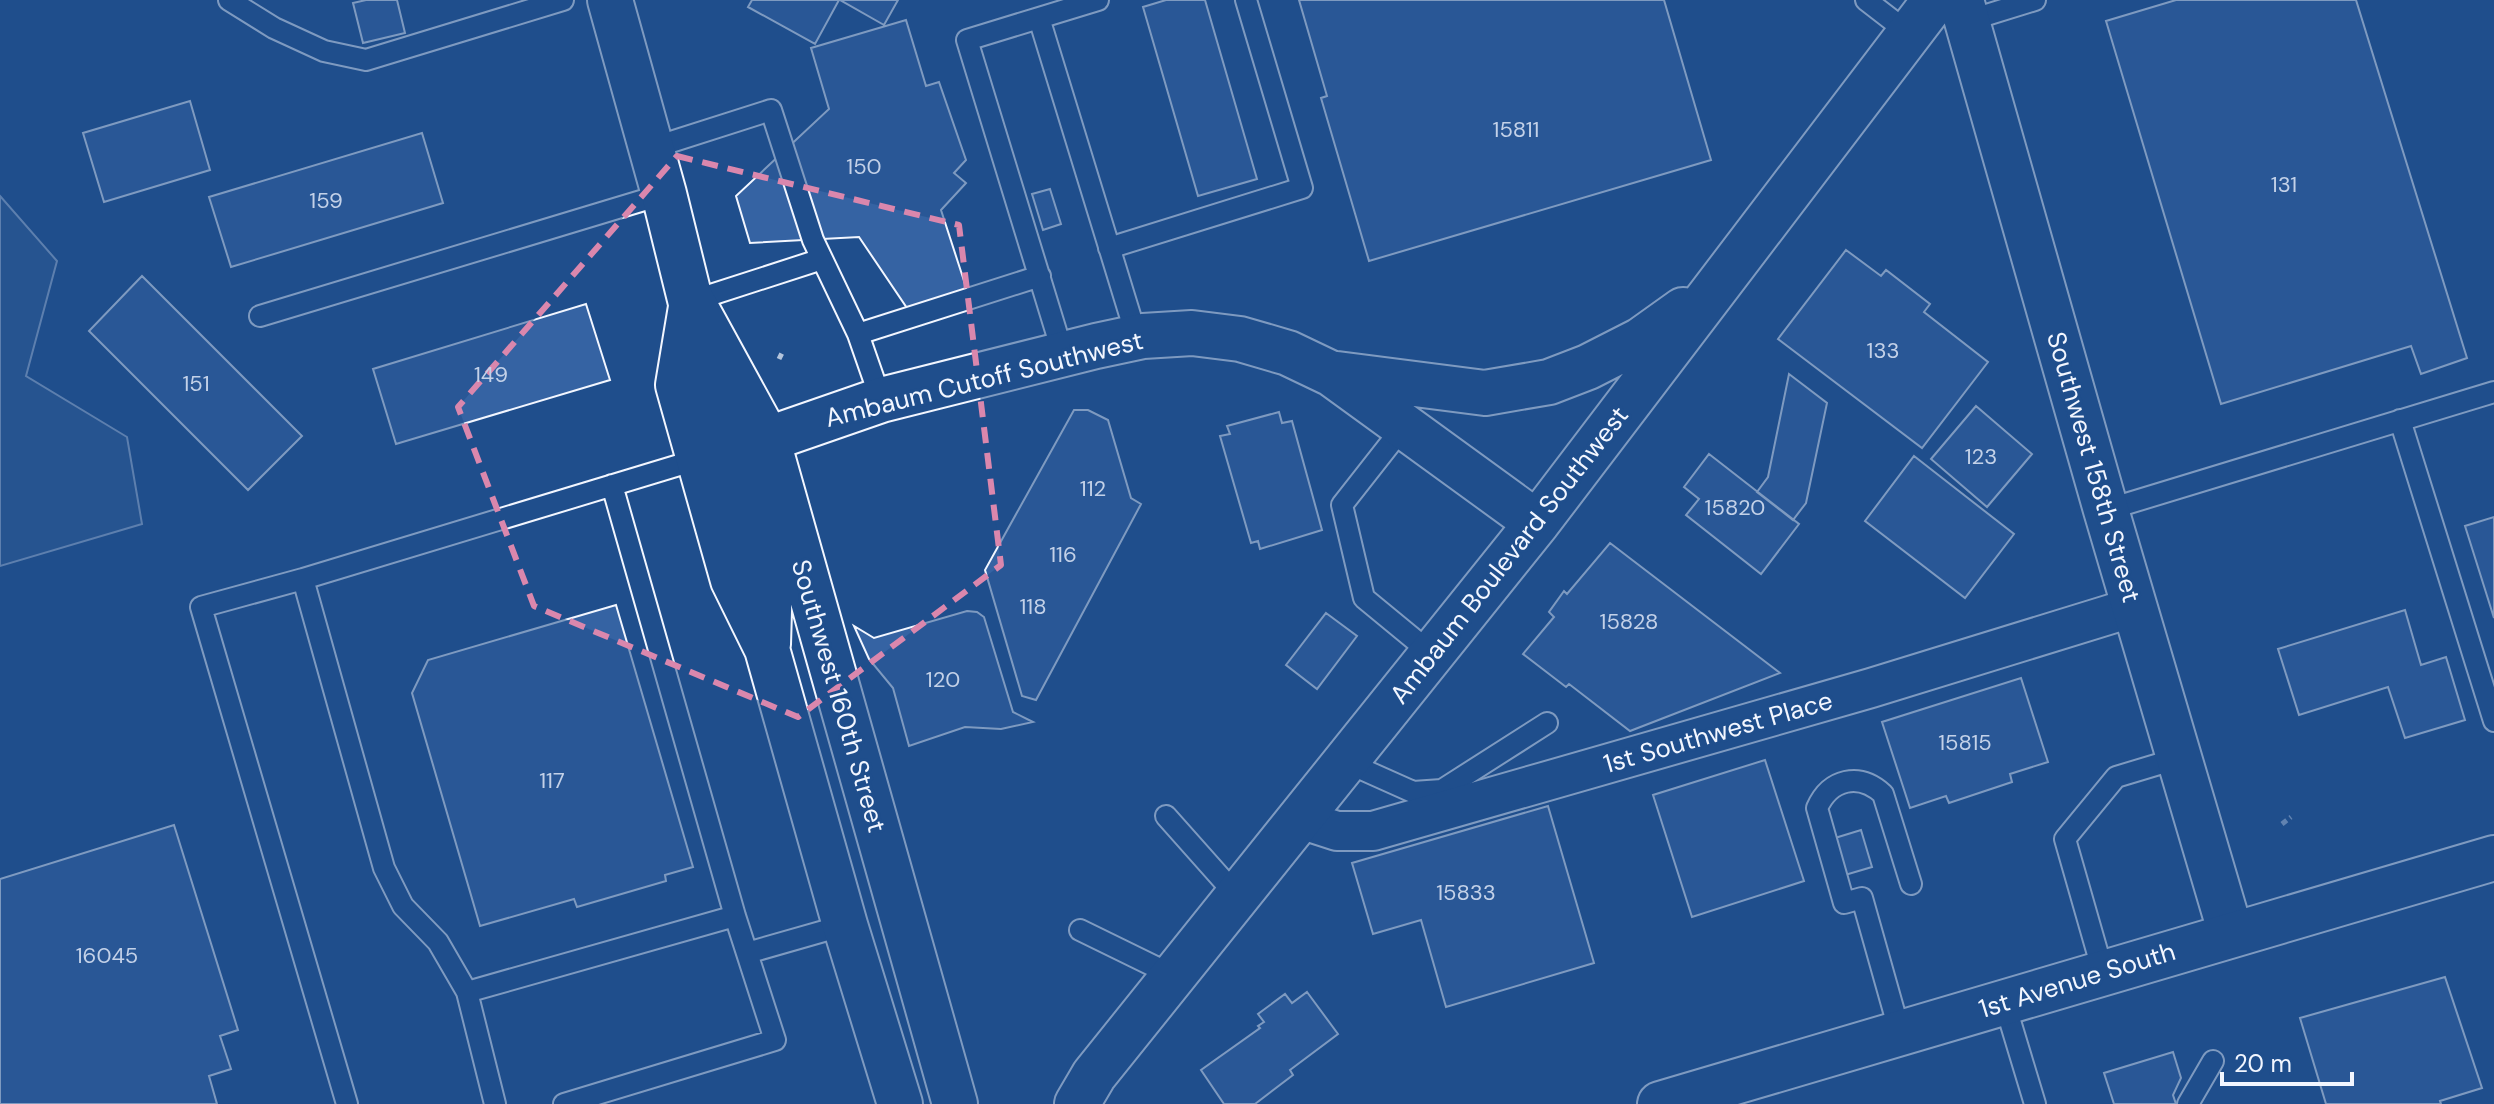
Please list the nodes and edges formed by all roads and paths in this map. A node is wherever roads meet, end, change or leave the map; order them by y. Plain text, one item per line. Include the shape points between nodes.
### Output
1 (229, 0) edge
2 (563, 0) edge
3 (610, 0) edge
4 (1098, 0) edge
5 (1246, 0) edge
6 (1866, 0) edge
7 (2035, 0) edge
8 (1943, 14) edge
9 (1039, 18) junction
10 (652, 148) junction
11 (664, 194) junction
12 (1109, 248) junction
13 (822, 259) junction
14 (1040, 276) junction
15 (1718, 286) junction
16 (692, 301) junction
17 (260, 316) dead end
18 (858, 334) junction
19 (1137, 338) junction
20 (783, 351) dead end
21 (1063, 354) junction
22 (779, 359) dead end
23 (1332, 374) junction
24 (2494, 392) edge
25 (881, 400) junction
26 (2400, 420) junction
27 (1404, 426) junction
28 (732, 449) junction
29 (612, 485) junction
30 (2106, 510) junction
31 (1537, 523) junction
32 (303, 579) junction
33 (2134, 607) junction
34 (1432, 654) junction
35 (2494, 721) edge
36 (1547, 723) dead end
37 (2179, 758) junction
38 (1346, 762) junction
39 (1166, 816) dead end
40 (2291, 817) dead end
41 (1300, 819) junction
42 (2282, 824) dead end
43 (2494, 858) edge
44 (1911, 884) dead end
45 (1238, 897) junction
46 (735, 916) junction
47 (845, 925) junction
48 (1080, 930) dead end
49 (2231, 934) junction
50 (747, 953) junction
51 (2103, 972) junction
52 (1174, 976) junction
53 (467, 992) junction
54 (2004, 1001) junction
55 (1900, 1033) junction
56 (2213, 1061) dead end
57 (1086, 1090) edge
58 (1722, 1095) edge
59 (961, 1101) edge
60 (347, 1104) edge
61 (495, 1104) edge
62 (564, 1104) edge
63 (900, 1104) edge
64 (1046, 1104) edge
65 (1660, 1104) edge
66 (2035, 1104) edge
67 (2188, 1104) edge

1 - 2 lane via 324,51 366,60
3 - 10 street, Southwest 160th Street
4 - 9 lane
5 - 12 lane via 1302,188
6 - 8 lane
7 - 8 lane
8 - 15 street, Ambaum Boulevard Southwest
8 - 30 street, Southwest 158th Street
9 - 12 lane
9 - 14 lane via 967,40
10 - 11 street, Southwest 160th Street
10 - 13 lane via 771,110
11 - 16 street, Southwest 160th Street
11 - 17 lane
12 - 19 lane
13 - 16 lane
13 - 18 lane
14 - 18 lane
14 - 21 lane
15 - 23 street, Ambaum Cutoff Southwest via 1641,340 1549,382 1485,393
15 - 31 street, Ambaum Boulevard Southwest
16 - 28 street, Southwest 160th Street
16 - 28 street, Southwest 160th Street via 678,385
18 - 25 lane
19 - 21 street, Ambaum Cutoff Southwest
19 - 23 street, Ambaum Cutoff Southwest via 1192,333 1240,339
20 - 22 path
21 - 25 street, Ambaum Cutoff Southwest
23 - 27 street, Ambaum Cutoff Southwest
24 - 26 lane
25 - 28 street, Ambaum Cutoff Southwest
26 - 30 lane
26 - 35 lane
27 - 31 street, Ambaum Cutoff Southwest
27 - 34 lane via 1342,505 1364,598
28 - 29 lane
28 - 47 street, Southwest 160th Street via 733,580 767,649
28 - 59 street, Southwest 160th Street
29 - 32 lane
29 - 46 lane
30 - 33 street, Southwest 158th Street
31 - 34 street, Ambaum Boulevard Southwest
32 - 53 lane via 384,868 403,906 438,942
32 - 60 lane via 201,607
33 - 37 street, Southwest 158th Street
33 - 41 street, 1st Southwest Place via 1373,831 1337,831
34 - 38 street, Ambaum Boulevard Southwest
36 - 38 lane via 1442,790 1413,792
37 - 49 street, Southwest 158th Street
37 - 51 lane via 2116,777 2065,839
38 - 41 street, Ambaum Boulevard Southwest
39 - 45 lane
40 - 42 path
41 - 45 street, Ambaum Boulevard Southwest
43 - 49 street, 1st Avenue South
44 - 55 lane via 1883,794 1863,781 1840,783 1822,797 1817,808 1844,903 1862,898
45 - 52 street, Ambaum Boulevard Southwest
46 - 50 lane
46 - 53 lane
47 - 50 lane
47 - 63 street, Southwest 160th Street
48 - 52 lane
49 - 51 street, 1st Avenue South
50 - 62 lane via 775,1040
51 - 54 street, 1st Avenue South
52 - 57 street, Ambaum Boulevard Southwest
53 - 61 lane
54 - 55 street, 1st Avenue South
54 - 66 lane
55 - 58 street, 1st Avenue South
56 - 67 lane
57 - 64 street, Ambaum Boulevard Southwest
58 - 65 street, 1st Avenue South

